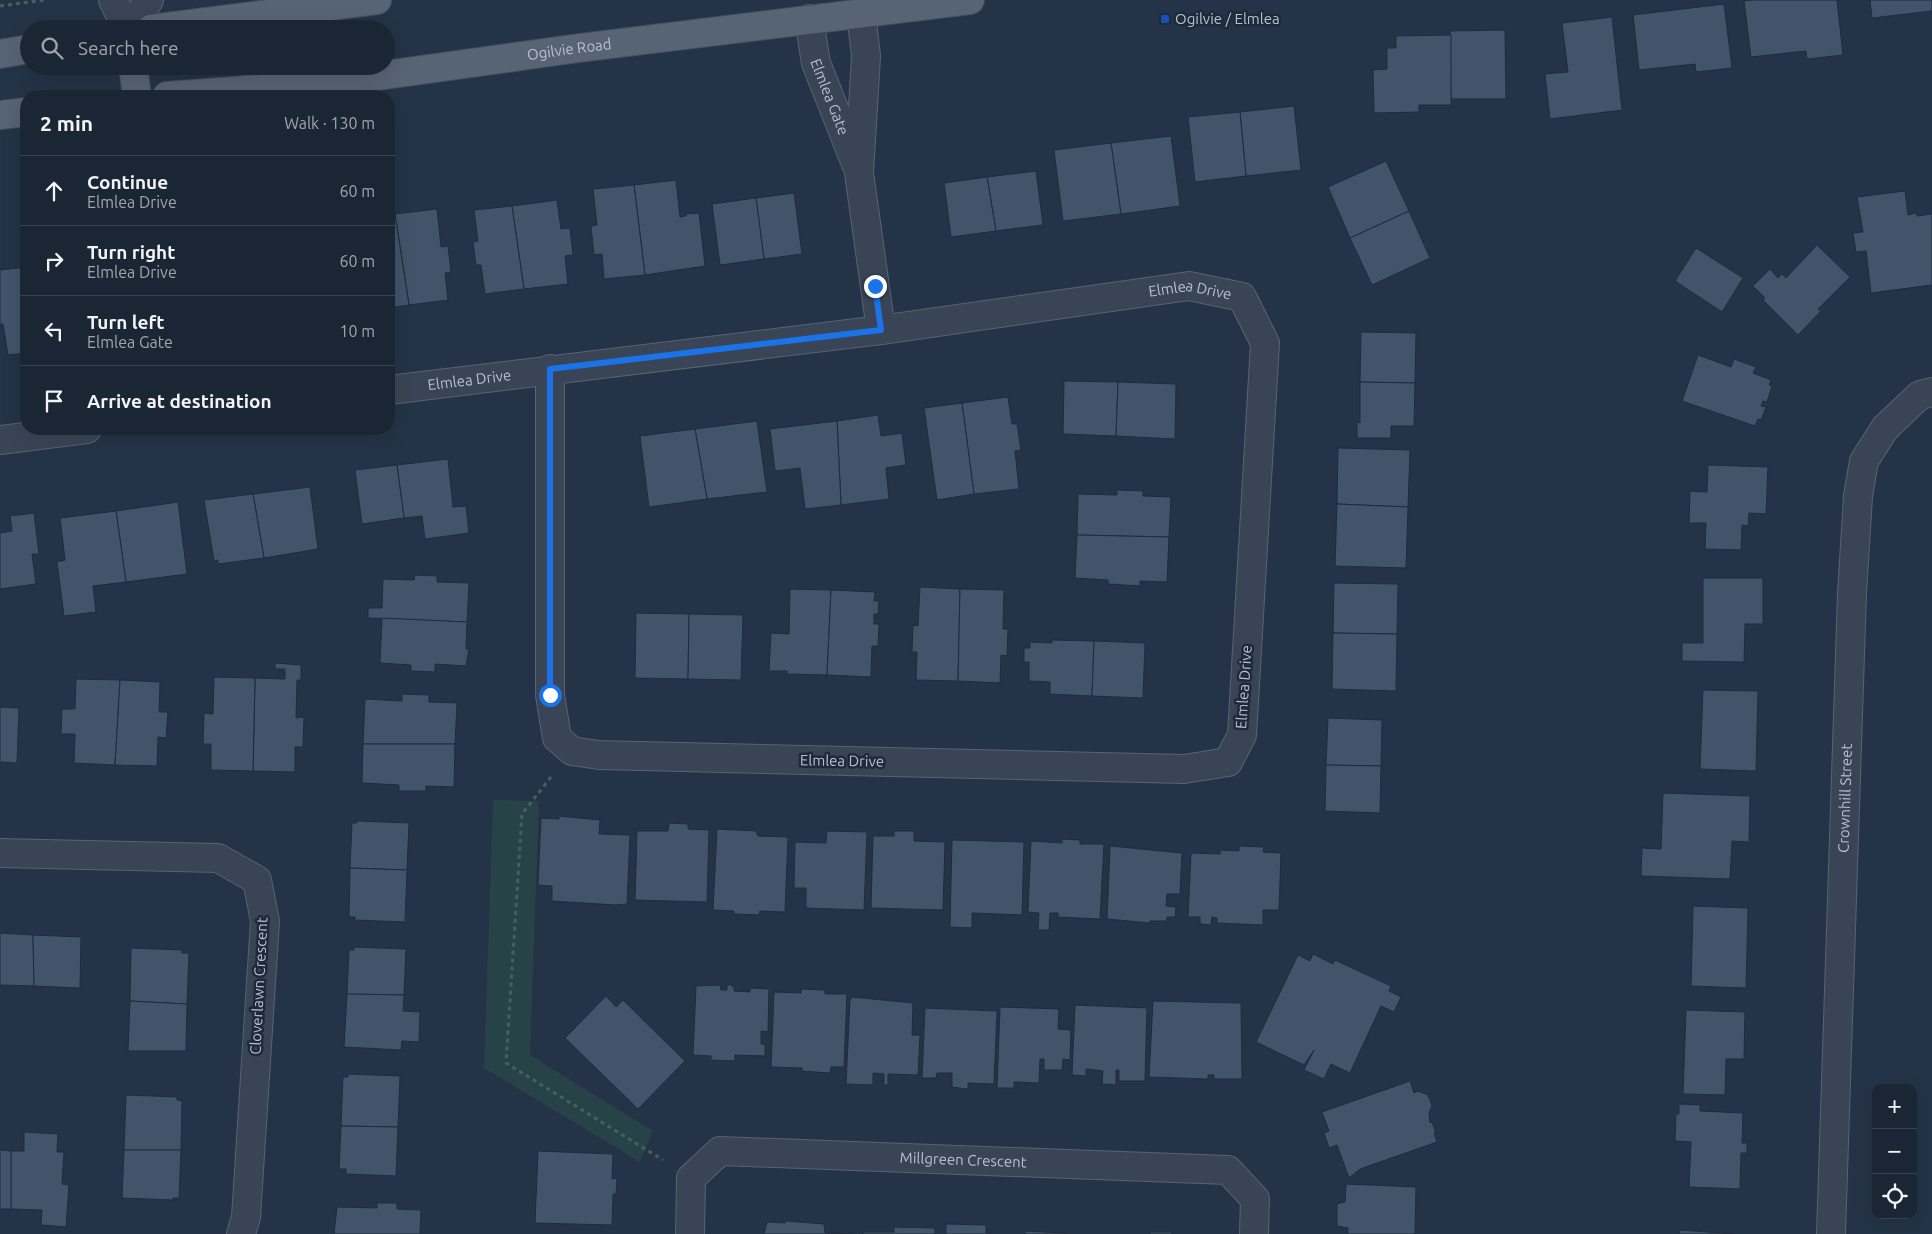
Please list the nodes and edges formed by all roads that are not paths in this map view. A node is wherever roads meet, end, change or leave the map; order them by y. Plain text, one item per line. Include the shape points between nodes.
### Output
1 (113, 0) edge
2 (149, 0) edge
3 (376, 0) edge
4 (970, 0) edge
5 (860, 6) edge
6 (807, 9) edge
7 (124, 20) edge
8 (135, 20) edge
9 (221, 20) edge
10 (20, 51) edge
11 (0, 54) edge
12 (395, 72) edge
13 (134, 75) edge
14 (378, 75) edge
15 (136, 90) edge
16 (247, 90) edge
17 (20, 113) edge
18 (0, 115) edge
19 (859, 173) junction
20 (881, 330) junction
21 (550, 369) junction
22 (395, 389) edge
23 (1932, 392) edge
24 (40, 435) edge
25 (0, 440) edge
26 (0, 853) edge
27 (240, 1234) edge
28 (690, 1234) edge
29 (1254, 1234) edge
30 (1831, 1234) edge

1 - 7 street
2 - 8 street
3 - 9 main road
4 - 5 main road, Ogilvie Road
5 - 6 main road, Ogilvie Road
5 - 19 street, Elmlea Gate via 866,56
6 - 12 main road, Ogilvie Road
6 - 19 street, Elmlea Gate via 816,63
10 - 11 main road
13 - 15 main road
14 - 16 main road, Ogilvie Road via 313,85
17 - 18 main road
19 - 20 street, Elmlea Gate
20 - 21 street, Elmlea Drive
20 - 21 street, Elmlea Drive via 1189,286 1242,297 1265,343 1242,735 1228,762 1184,769 599,755 572,751 557,738 550,695
21 - 22 street, Elmlea Drive
23 - 30 street, Crownhill Street via 1920,395 1885,428 1864,461 1858,496 1851,613
24 - 25 street
26 - 27 street, Cloverlawn Crescent via 218,858 257,880 265,920 246,1217
28 - 29 street, Millgreen Crescent via 691,1178 720,1151 1228,1170 1255,1199

